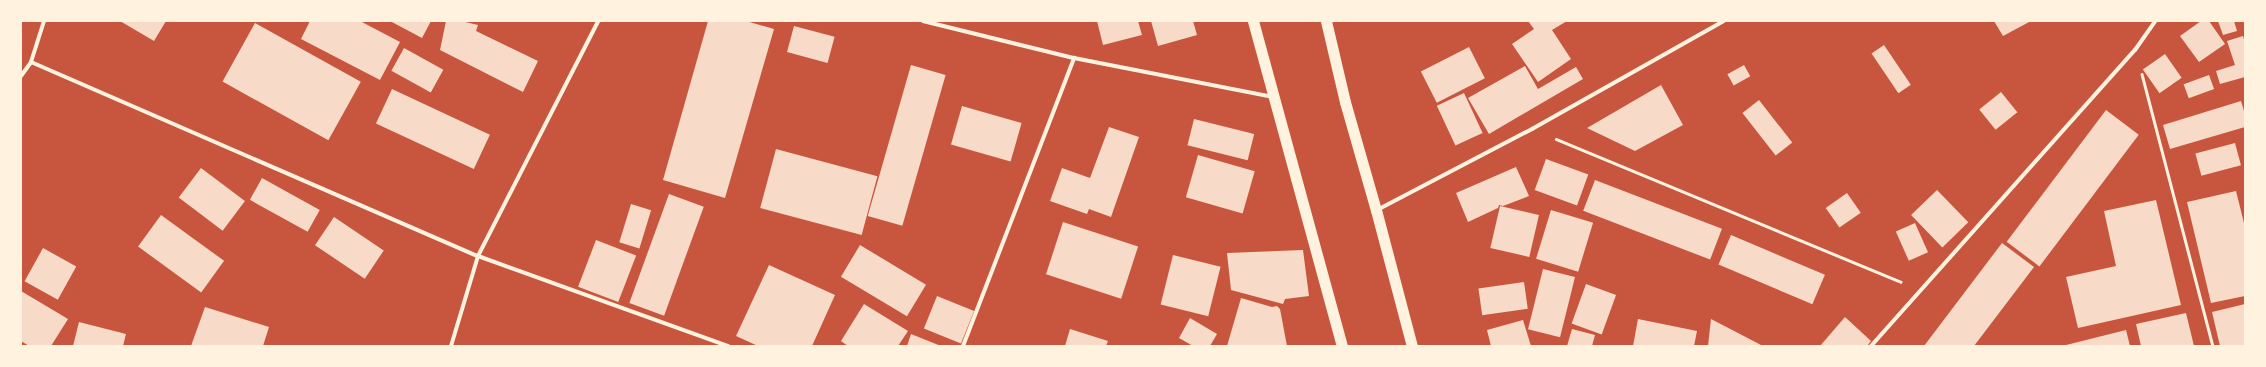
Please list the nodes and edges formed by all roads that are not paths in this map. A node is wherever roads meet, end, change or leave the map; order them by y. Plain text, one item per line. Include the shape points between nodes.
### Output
1 (44, 21) edge
2 (598, 21) edge
3 (923, 21) edge
4 (1253, 21) edge
5 (1326, 21) edge
6 (1724, 21) edge
7 (2155, 21) edge
8 (1074, 58) junction
9 (31, 62) junction
10 (21, 76) edge
11 (1272, 97) junction
12 (1376, 210) junction
13 (478, 256) junction
14 (450, 346) edge
15 (728, 346) edge
16 (963, 346) edge
17 (1342, 346) edge
18 (1412, 346) edge
19 (1871, 346) edge

1 - 9 street
2 - 13 street
3 - 8 street
4 - 11 highway
5 - 12 highway via 1345,102
6 - 12 street via 1532,129
7 - 19 street via 2135,50
8 - 11 street
8 - 16 street
9 - 10 street
9 - 13 street
11 - 17 highway
12 - 18 highway
13 - 14 street
13 - 15 street

